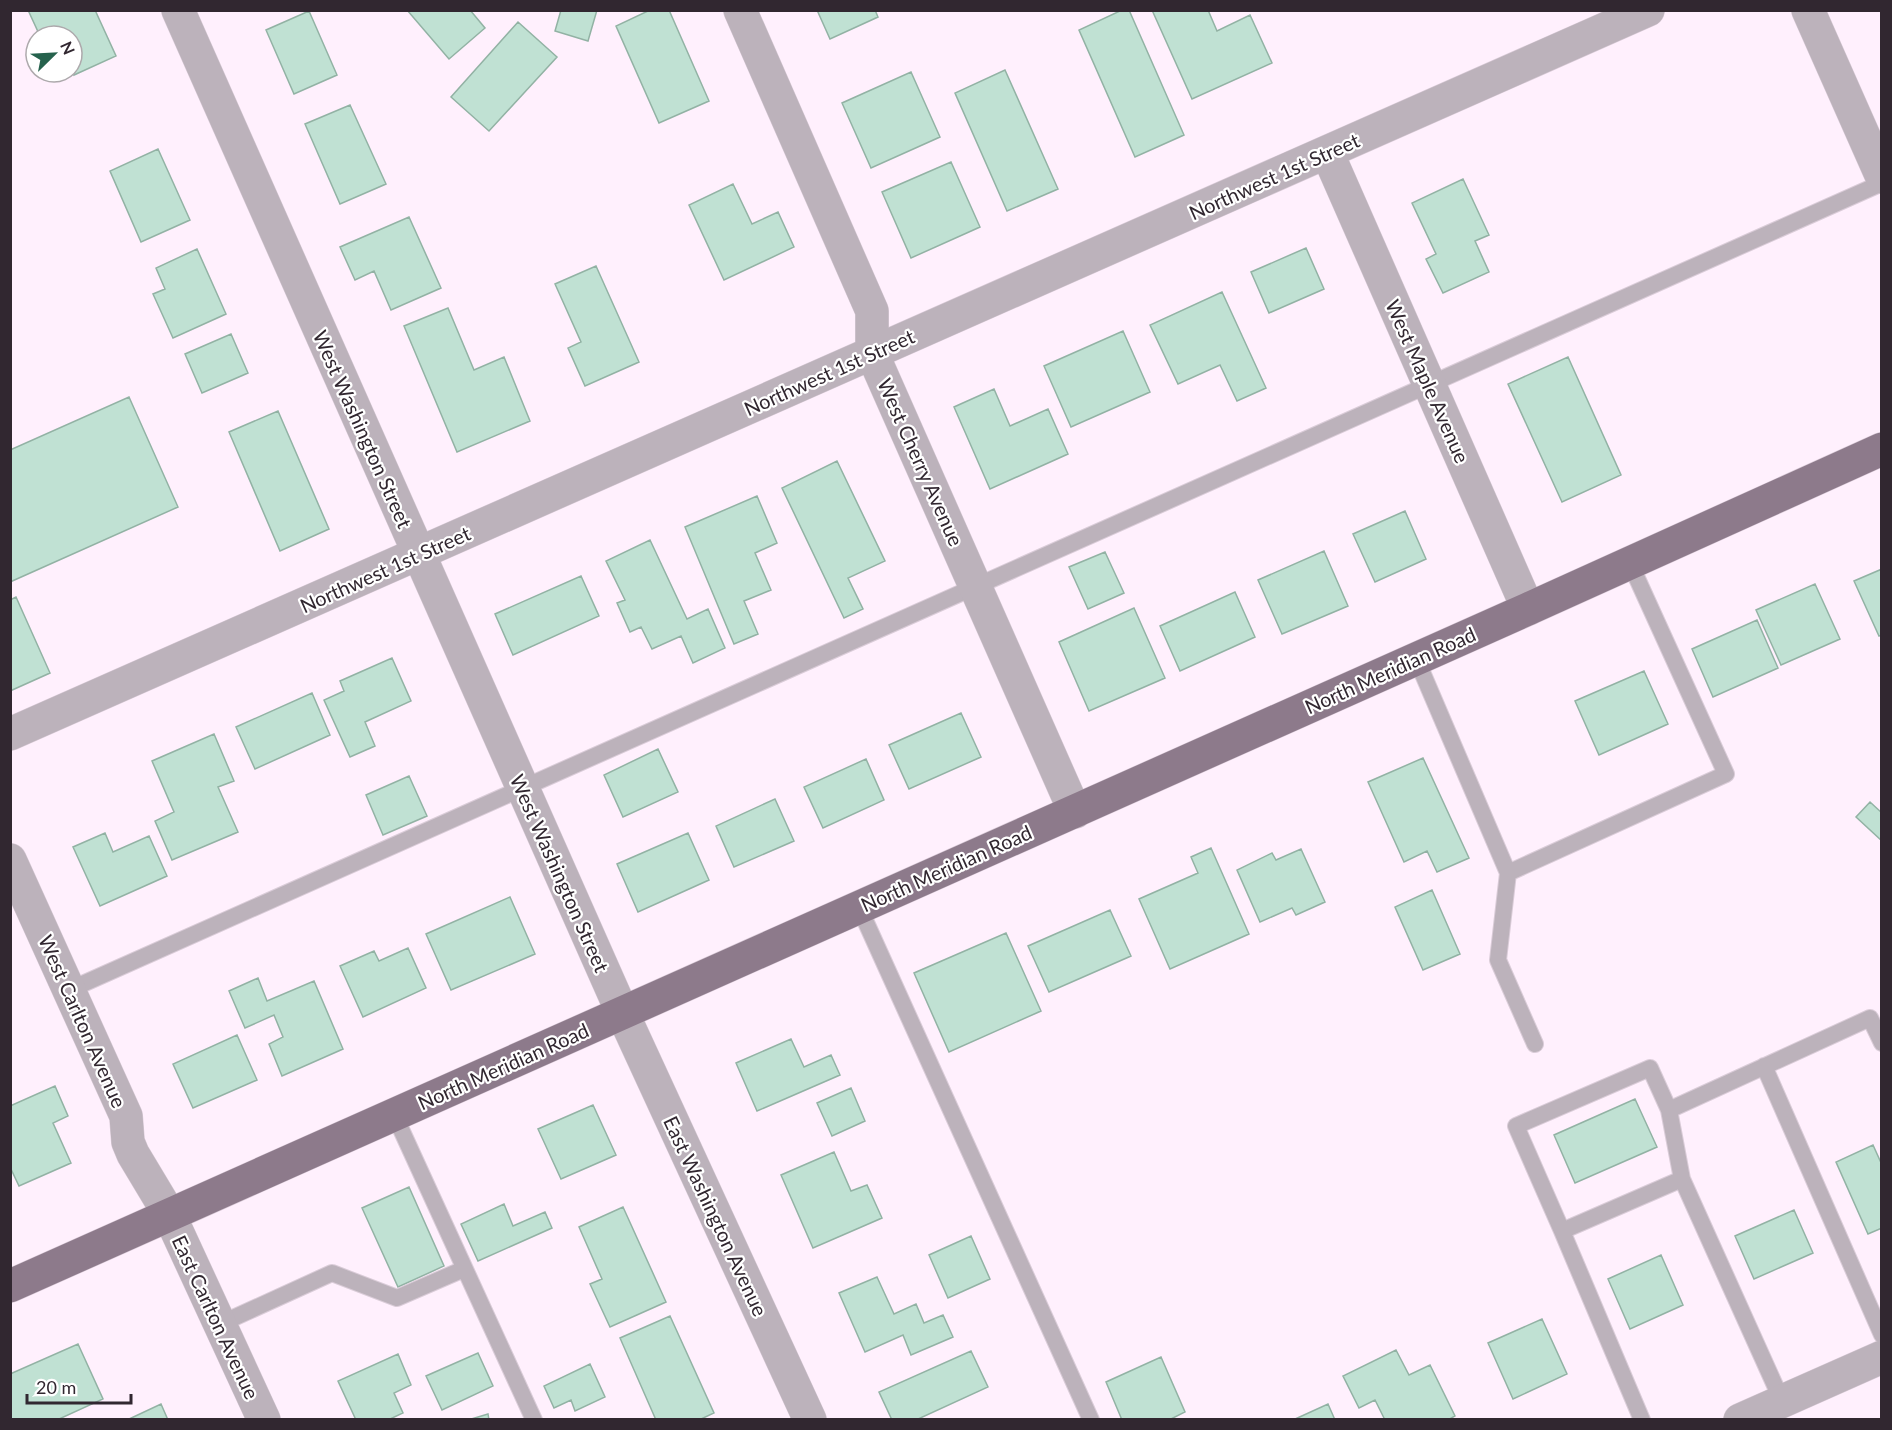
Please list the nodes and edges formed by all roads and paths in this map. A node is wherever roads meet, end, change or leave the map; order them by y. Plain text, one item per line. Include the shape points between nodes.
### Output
1 (178, 10) edge
2 (740, 10) edge
3 (1648, 10) edge
4 (1808, 10) edge
5 (1327, 152) junction
6 (1881, 177) edge
7 (1881, 183) edge
8 (872, 353) junction
9 (1429, 384) junction
10 (1881, 449) edge
11 (418, 554) junction
12 (1630, 563) junction
13 (977, 588) junction
14 (1528, 609) junction
15 (1416, 658) junction
16 (10, 734) edge
17 (523, 788) junction
18 (1075, 812) junction
19 (10, 860) edge
20 (1508, 873) junction
21 (858, 907) junction
22 (69, 990) junction
23 (622, 1012) junction
24 (1881, 1043) edge
25 (1534, 1044) dead end
26 (1764, 1066) junction
27 (1669, 1110) junction
28 (394, 1114) junction
29 (1682, 1179) junction
30 (169, 1214) junction
31 (1562, 1231) junction
32 (464, 1269) junction
33 (10, 1286) edge
34 (220, 1324) junction
35 (1881, 1335) edge
36 (1881, 1357) edge
37 (1782, 1401) junction
38 (264, 1419) edge
39 (534, 1419) edge
40 (810, 1419) edge
41 (1091, 1419) edge
42 (1642, 1419) edge
43 (1740, 1419) edge

1 - 11 street, West Washington Street
2 - 8 street, West Cherry Avenue via 872,310
3 - 5 street, Northwest 1st Street
4 - 6 street
5 - 8 street, Northwest 1st Street
5 - 9 street, West Maple Avenue
7 - 9 lane
8 - 11 street, Northwest 1st Street
8 - 13 street, West Cherry Avenue
9 - 13 lane
9 - 14 street, West Maple Avenue
10 - 12 main road, North Meridian Road
11 - 16 street, Northwest 1st Street
11 - 17 street, West Washington Street
12 - 14 main road, North Meridian Road
12 - 20 lane via 1726,774
13 - 17 lane
13 - 18 street, West Cherry Avenue
14 - 15 main road, North Meridian Road
15 - 18 main road, North Meridian Road
15 - 20 lane
17 - 22 lane
17 - 23 street, West Washington Street
18 - 21 main road, North Meridian Road
19 - 22 street, West Carlton Avenue
20 - 25 lane via 1498,960
21 - 23 main road, North Meridian Road
21 - 41 lane
22 - 30 street, West Carlton Avenue via 126,1116 133,1154
23 - 28 main road, North Meridian Road
23 - 40 street, East Washington Avenue
24 - 26 lane via 1870,1018
26 - 27 lane
26 - 35 lane
27 - 29 lane
27 - 31 lane via 1650,1068 1516,1126
28 - 30 main road, North Meridian Road
28 - 32 lane
29 - 31 lane
29 - 37 lane
30 - 33 main road, North Meridian Road
30 - 34 street, East Carlton Avenue
31 - 42 lane
32 - 34 lane via 397,1298 332,1273
32 - 39 lane
34 - 38 street, East Carlton Avenue
36 - 37 street
37 - 43 street

